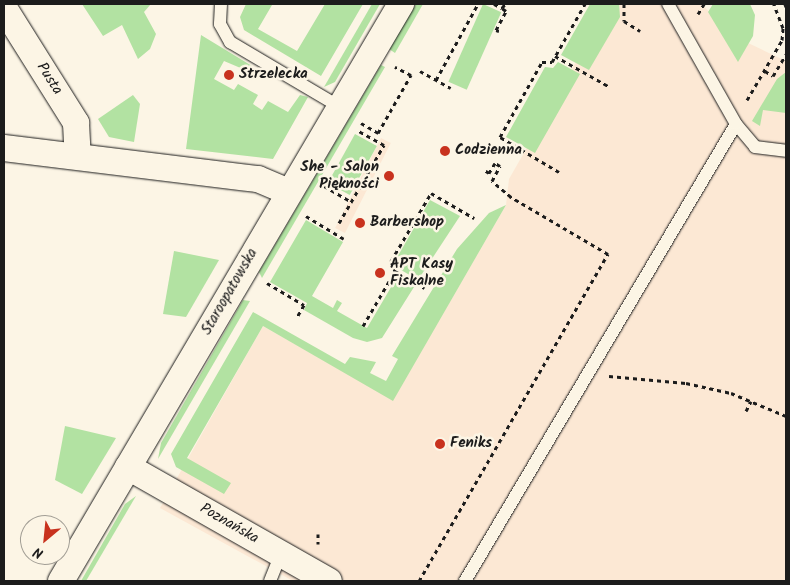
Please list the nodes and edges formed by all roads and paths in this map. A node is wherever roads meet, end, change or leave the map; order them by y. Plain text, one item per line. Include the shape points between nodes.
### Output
1 (221, 4) edge
2 (400, 4) edge
3 (478, 4) edge
4 (494, 4) edge
5 (505, 4) edge
6 (585, 4) edge
7 (624, 4) edge
8 (668, 4) edge
9 (774, 4) edge
10 (4, 8) edge
11 (502, 8) junction
12 (499, 31) dead end
13 (640, 31) dead end
14 (786, 54) edge
15 (555, 56) junction
16 (392, 65) dead end
17 (420, 71) dead end
18 (765, 71) junction
19 (436, 80) junction
20 (608, 86) dead end
21 (451, 88) dead end
22 (349, 114) junction
23 (735, 122) junction
24 (366, 135) dead end
25 (4, 148) edge
26 (786, 151) edge
27 (78, 156) junction
28 (486, 171) dead end
29 (559, 172) dead end
30 (322, 184) dead end
31 (289, 192) junction
32 (352, 202) junction
33 (304, 215) dead end
34 (474, 218) dead end
35 (339, 223) dead end
36 (344, 239) dead end
37 (395, 271) junction
38 (265, 280) dead end
39 (425, 288) dead end
40 (297, 317) dead end
41 (364, 326) dead end
42 (589, 375) junction
43 (751, 401) junction
44 (746, 411) dead end
45 (786, 416) edge
46 (128, 467) junction
47 (281, 554) junction
48 (61, 581) edge
49 (270, 581) edge
50 (330, 581) edge
51 (419, 581) edge
52 (465, 581) edge

1 - 22 lane via 220,24 230,42
2 - 22 street, Staroopatowska
3 - 19 path
4 - 11 path
5 - 11 path
6 - 15 path
7 - 13 path via 624,21
8 - 23 lane
9 - 18 path via 783,35
10 - 27 street, Pusta via 76,123
11 - 12 path via 506,11 496,30
14 - 18 path via 773,76
15 - 20 path
15 - 29 path via 552,62 542,62 500,137
16 - 22 path via 411,76 378,133
17 - 19 path
18 - 23 path
19 - 21 path
22 - 31 street, Staroopatowska
23 - 26 lane via 756,147
23 - 42 lane
24 - 32 path via 384,146
25 - 27 street
27 - 31 street via 258,180
28 - 51 path via 489,173 495,163 500,166 492,181 511,197 608,254
30 - 32 path
31 - 46 street, Staroopatowska
32 - 35 path
33 - 36 path
34 - 37 path via 431,193 391,261
37 - 39 path
37 - 41 path
38 - 40 path via 304,305
42 - 43 path via 686,382
42 - 52 lane
43 - 44 path
43 - 45 path
46 - 47 street, Poznańska
46 - 48 street, Staroopatowska
47 - 49 lane
47 - 50 street, Poznańska

